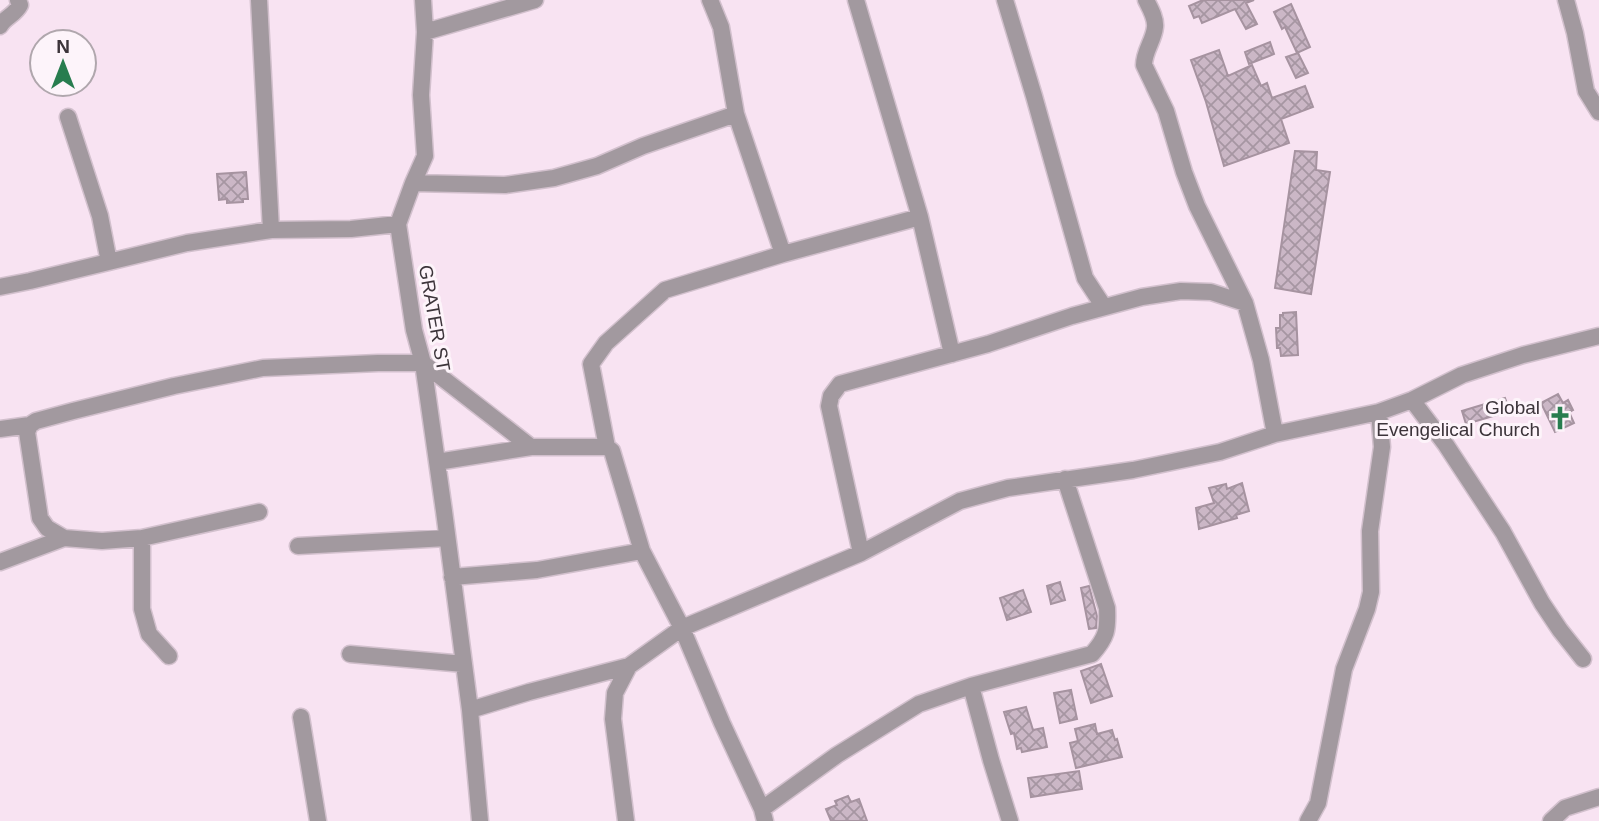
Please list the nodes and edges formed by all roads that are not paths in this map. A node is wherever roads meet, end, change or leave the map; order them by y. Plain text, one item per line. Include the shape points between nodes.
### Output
1 (18, 0) edge
2 (259, 0) edge
3 (423, 0) edge
4 (535, 0) edge
5 (710, 0) edge
6 (856, 0) edge
7 (1005, 0) edge
8 (1146, 0) edge
9 (1566, 0) edge
10 (0, 26) edge
11 (425, 32) junction
12 (1599, 112) edge
13 (736, 114) junction
14 (68, 117) dead end
15 (413, 183) junction
16 (920, 217) junction
17 (398, 224) junction
18 (271, 230) junction
19 (783, 254) junction
20 (109, 262) junction
21 (0, 287) edge
22 (1245, 303) junction
23 (1104, 307) junction
24 (1599, 336) edge
25 (952, 354) junction
26 (423, 363) junction
27 (1412, 400) junction
28 (1379, 412) junction
29 (30, 425) junction
30 (0, 429) edge
31 (1275, 433) junction
32 (531, 447) junction
33 (607, 447) junction
34 (437, 462) junction
35 (1065, 479) junction
36 (259, 512) dead end
37 (64, 538) junction
38 (142, 538) junction
39 (447, 538) junction
40 (298, 546) dead end
41 (642, 551) junction
42 (861, 553) junction
43 (0, 562) edge
44 (452, 577) junction
45 (682, 628) junction
46 (350, 654) dead end
47 (169, 656) dead end
48 (1583, 659) dead end
49 (464, 664) junction
50 (629, 666) junction
51 (971, 685) junction
52 (470, 710) junction
53 (301, 717) dead end
54 (1599, 797) edge
55 (764, 815) edge
56 (318, 821) edge
57 (480, 821) edge
58 (626, 821) edge
59 (1010, 821) edge
60 (1308, 821) edge
61 (1551, 821) edge

1 - 10 street via 17,10
2 - 18 street
3 - 11 street
4 - 11 street
5 - 13 street via 721,27
6 - 16 street
7 - 23 street via 1085,278
8 - 22 street via 1155,29 1144,65 1166,111 1197,206
9 - 12 street via 1586,91
11 - 15 street via 421,95 425,156
13 - 15 street via 554,178 505,185
13 - 19 street
14 - 20 street via 100,216
15 - 17 street
16 - 19 street
16 - 25 street
17 - 18 street
17 - 26 street, GRATER ST
18 - 20 street via 187,243
19 - 33 street via 665,290 606,343 591,364
20 - 21 street
22 - 23 street via 1211,292 1181,291
22 - 31 street
23 - 25 street
24 - 27 street via 1462,375
25 - 42 street via 840,384 831,396 829,406
26 - 29 street via 263,368 161,389
26 - 32 street
26 - 34 street, GRATER ST
27 - 28 street
27 - 48 street via 1446,445 1503,532 1542,603
28 - 31 street
28 - 60 street via 1382,447 1370,531 1371,592 1344,669 1318,803
29 - 30 street
29 - 37 street via 27,432 40,518
31 - 35 street via 1220,452
32 - 33 street
32 - 34 street
33 - 41 street
34 - 39 street, GRATER ST
35 - 42 street via 960,501
35 - 51 street via 1107,608 1108,627 1101,643 1092,654
36 - 38 street
37 - 38 street
37 - 43 street
38 - 47 street via 142,609 149,634
39 - 40 street
39 - 44 street, GRATER ST
41 - 44 street via 537,570
41 - 45 street
42 - 45 street
44 - 49 street, GRATER ST
45 - 50 street
45 - 55 street
46 - 49 street
49 - 52 street, GRATER ST
50 - 52 street
50 - 58 street via 615,693 613,719
51 - 55 street via 919,704 837,755
51 - 59 street
52 - 57 street, GRATER ST
53 - 56 street
54 - 61 street via 1565,808

